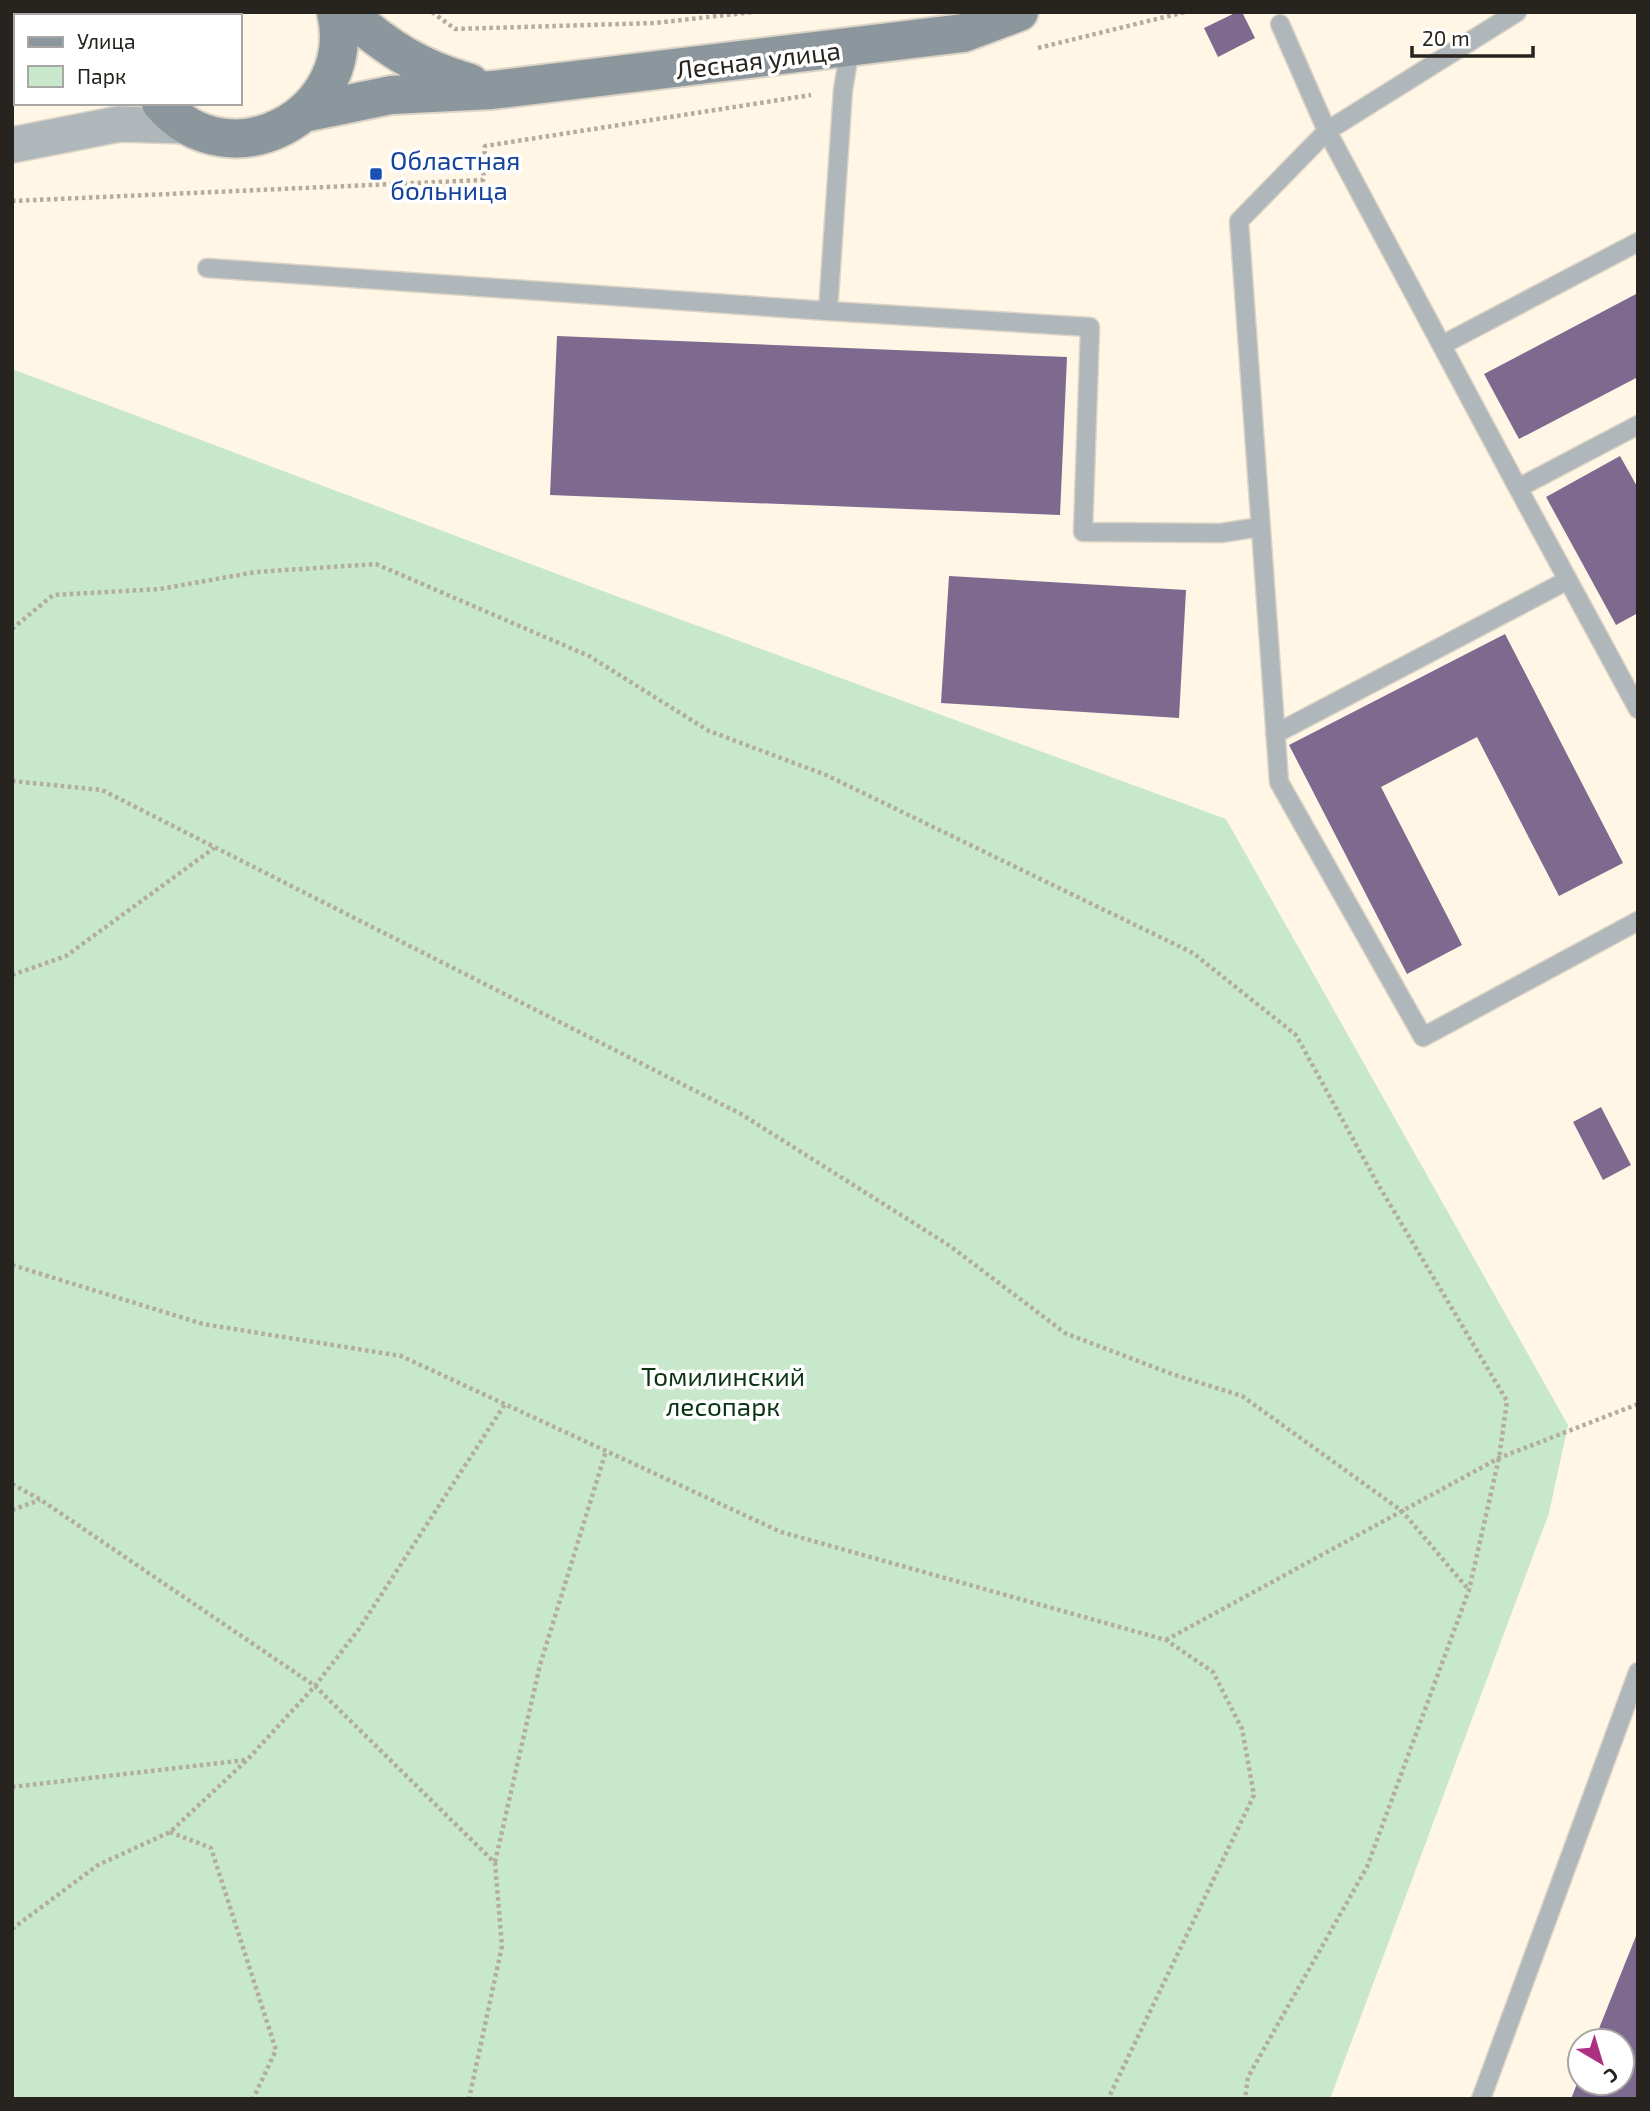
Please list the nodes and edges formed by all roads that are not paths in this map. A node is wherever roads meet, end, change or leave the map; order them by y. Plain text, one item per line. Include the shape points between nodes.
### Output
1 (336, 12) edge
2 (346, 12) edge
3 (1019, 12) edge
4 (1517, 12) edge
5 (1280, 24) dead end
6 (850, 48) junction
7 (492, 90) junction
8 (93, 105) edge
9 (304, 113) junction
10 (175, 115) edge
11 (1327, 131) junction
12 (46, 139) junction
13 (12, 145) edge
14 (1638, 242) edge
15 (207, 268) dead end
16 (828, 311) junction
17 (1442, 345) junction
18 (1638, 425) edge
19 (1518, 488) junction
20 (1260, 527) junction
21 (1568, 580) junction
22 (1636, 703) edge
23 (1275, 734) junction
24 (1638, 921) edge
25 (1638, 1672) edge
26 (1481, 2099) edge

1 - 9 main road via 338,50 332,73 321,95
2 - 7 main road, Лесная улица via 384,45 429,71
3 - 6 main road, Лесная улица via 963,33
4 - 11 lane
5 - 11 lane
6 - 7 main road, Лесная улица
6 - 16 lane
7 - 9 main road, Лесная улица via 391,96
8 - 12 street
9 - 10 main road via 261,136 237,139 212,135
10 - 12 street
11 - 17 lane
11 - 20 lane via 1239,222
12 - 13 street
14 - 17 lane
15 - 16 lane
16 - 20 lane via 1090,327 1083,533 1221,533
17 - 19 lane
18 - 19 lane
19 - 21 lane
20 - 23 lane
21 - 22 lane
21 - 23 lane
23 - 24 lane via 1279,782 1423,1037
25 - 26 lane

